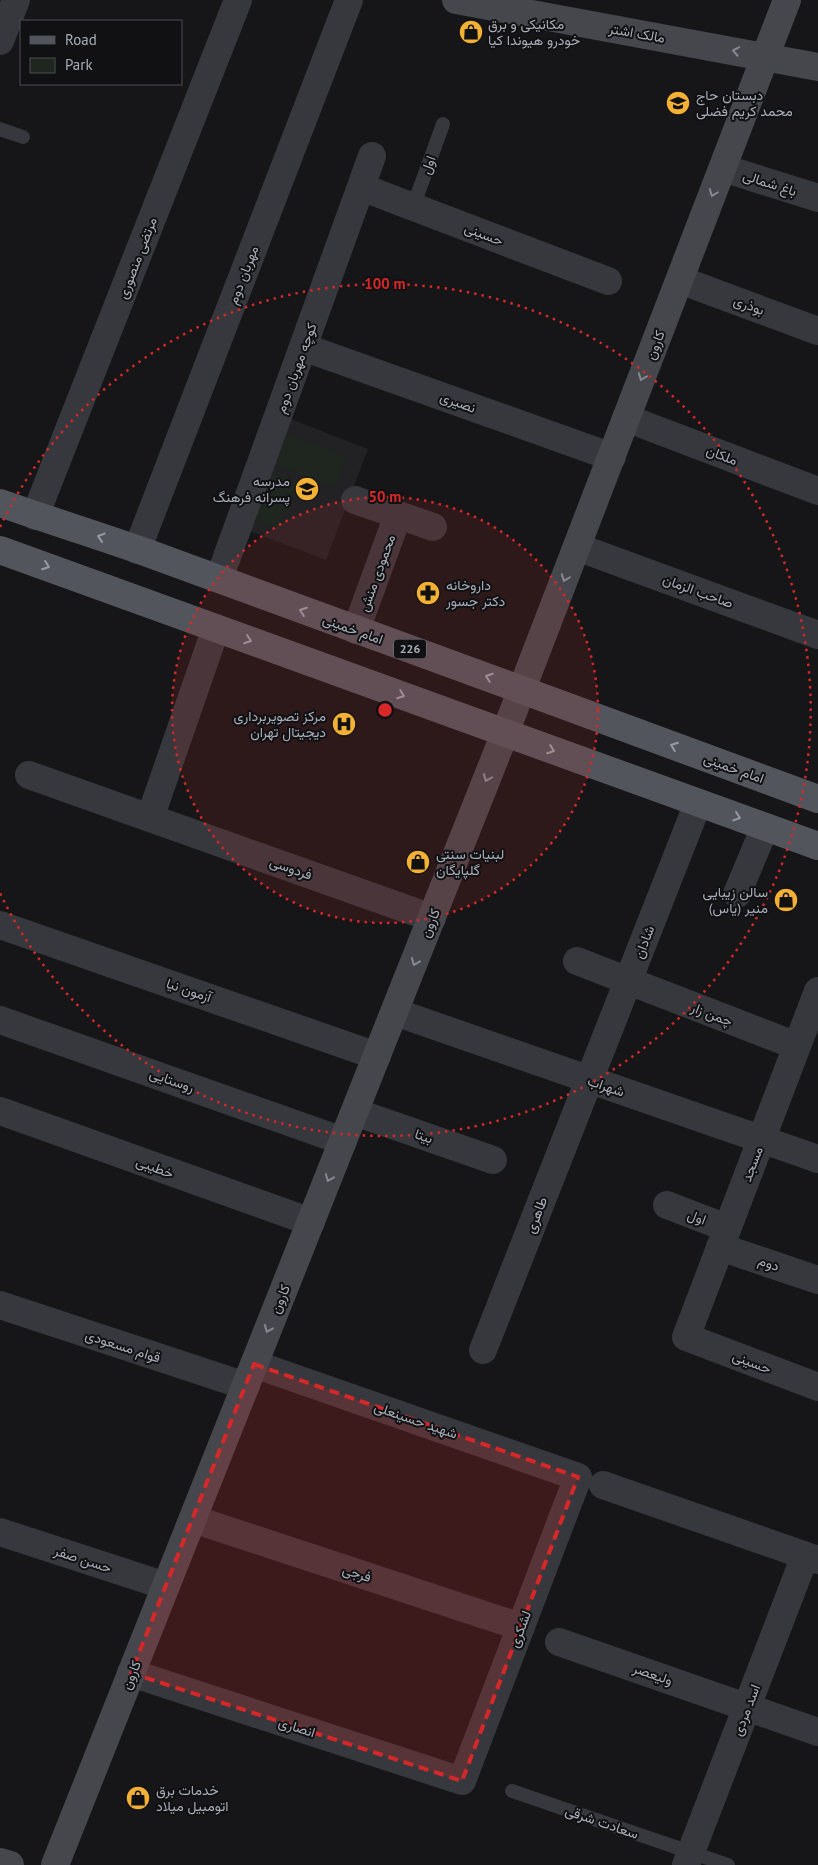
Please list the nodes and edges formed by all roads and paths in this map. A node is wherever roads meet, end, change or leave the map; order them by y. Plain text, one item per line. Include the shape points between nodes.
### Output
1 (16, 0) edge
2 (238, 0) edge
3 (349, 0) edge
4 (456, 0) edge
5 (787, 0) edge
6 (0, 41) edge
7 (765, 57) junction
8 (818, 67) edge
9 (444, 124) dead end
10 (0, 129) edge
11 (23, 137) dead end
12 (372, 156) dead end
13 (723, 168) junction
14 (361, 187) junction
15 (818, 198) edge
16 (413, 207) junction
17 (680, 280) junction
18 (608, 281) dead end
19 (818, 331) edge
20 (304, 347) junction
21 (626, 418) junction
22 (612, 457) junction
23 (818, 491) edge
24 (355, 500) dead end
25 (0, 502) edge
26 (398, 515) junction
27 (35, 516) junction
28 (433, 527) dead end
29 (577, 546) junction
30 (0, 550) edge
31 (137, 550) junction
32 (219, 580) junction
33 (216, 628) junction
34 (356, 630) junction
35 (818, 635) edge
36 (522, 689) junction
37 (506, 733) junction
38 (29, 775) dead end
39 (818, 799) edge
40 (698, 803) junction
41 (150, 818) junction
42 (765, 827) junction
43 (818, 846) edge
44 (737, 894) dead end
45 (432, 918) junction
46 (2, 930) edge
47 (577, 962) dead end
48 (628, 982) junction
49 (818, 991) edge
50 (395, 1012) junction
51 (0, 1020) edge
52 (797, 1046) junction
53 (377, 1056) junction
54 (589, 1080) junction
55 (0, 1112) edge
56 (355, 1112) junction
57 (761, 1139) junction
58 (343, 1141) junction
59 (818, 1159) edge
60 (493, 1160) dead end
61 (667, 1205) dead end
62 (311, 1222) junction
63 (724, 1237) junction
64 (818, 1280) edge
65 (0, 1305) edge
66 (686, 1337) joint
67 (483, 1350) dead end
68 (250, 1375) junction
69 (818, 1387) edge
70 (578, 1477) joint
71 (603, 1486) dead end
72 (193, 1519) junction
73 (0, 1532) edge
74 (812, 1558) edge
75 (166, 1586) junction
76 (521, 1627) junction
77 (559, 1642) dead end
78 (132, 1673) junction
79 (747, 1707) junction
80 (818, 1732) edge
81 (462, 1781) joint
82 (512, 1792) dead end
83 (689, 1859) edge
84 (0, 1862) edge
85 (10, 1865) edge
86 (55, 1865) edge
87 (728, 1865) edge

1 - 6 street
2 - 27 street, مرتضی منصوری
3 - 31 street, مهربان دوم
7 -> 4 main road, مالک اشتر
5 - 7 main road, کارون
7 - 8 main road, مالک اشتر
7 - 13 main road, کارون
9 - 16 lane, اول
10 - 11 lane
12 - 14 street, کوچه مهربان دوم
13 - 15 street, باغ شمالی
13 -> 17 main road, کارون
14 - 16 street, حسینی
14 - 20 street, کوچه مهربان دوم
16 - 18 street, حسینی
17 - 19 street, بوذری
17 -> 21 main road, کارون
20 - 22 street, نصیری
20 - 32 street, کوچه مهربان دوم
21 - 22 main road, کارون
21 - 23 street, ملکان
22 - 29 main road, کارون
24 - 26 street
25 - 27 main road, امام خمینی / 226
26 - 28 street
26 - 34 street, محمودی منش
31 -> 27 main road, امام خمینی / 226
29 - 35 street, صاحب الزمان
29 -> 36 main road, کارون
30 -> 33 main road
31 - 32 main road, امام خمینی / 226
34 -> 32 main road, امام خمینی / 226
33 -> 37 main road
33 - 41 street
36 -> 34 main road, امام خمینی / 226
36 - 37 main road, کارون
39 -> 36 main road, امام خمینی / 226
37 -> 40 main road
37 -> 45 main road, کارون
38 - 41 street, فردوسی
40 -> 42 main road
40 - 48 street, شادان
41 - 45 street, فردوسی
42 - 43 main road
42 - 44 street
45 -> 50 main road, کارون
46 - 53 street, آزمون نیا
47 - 48 street
48 - 52 street, چمن زار
48 - 54 street, شادان
49 - 52 street, مسجد
50 - 53 main road, کارون
50 - 54 street, شهراب
51 - 58 street, روستایی
52 - 57 street, مسجد
53 - 56 main road, کارون
54 - 57 street, شهراب
54 - 67 street, طاهری
55 - 62 street, خطیبی
56 - 58 main road, کارون
56 - 60 street, بیتا
57 - 59 street, شهراب
57 - 63 street, مسجد
58 -> 62 main road, کارون
61 - 63 street, اول
62 -> 68 main road, کارون
63 - 64 street, دوم
63 - 66 street, مسجد
65 - 68 street, قوام مسعودی
66 - 69 street, حسینی
68 - 70 street, شهید حسینعلی
68 - 72 main road, کارون
70 - 76 street, لشکری
71 - 74 street
72 - 75 main road, کارون
72 - 76 street, فرجی
73 - 75 street, حسن صفر
74 - 79 street, اسد مردی
75 - 78 main road, کارون
76 - 81 street, لشکری
77 - 79 street, ولیعصر
78 - 81 street, انصاری
78 - 86 main road, کارون
79 - 80 street, ولیعصر
79 - 83 street, اسد مردی
82 - 83 lane, سعادت شرقی
83 - 87 lane, سعادت شرقی
84 - 85 main road

